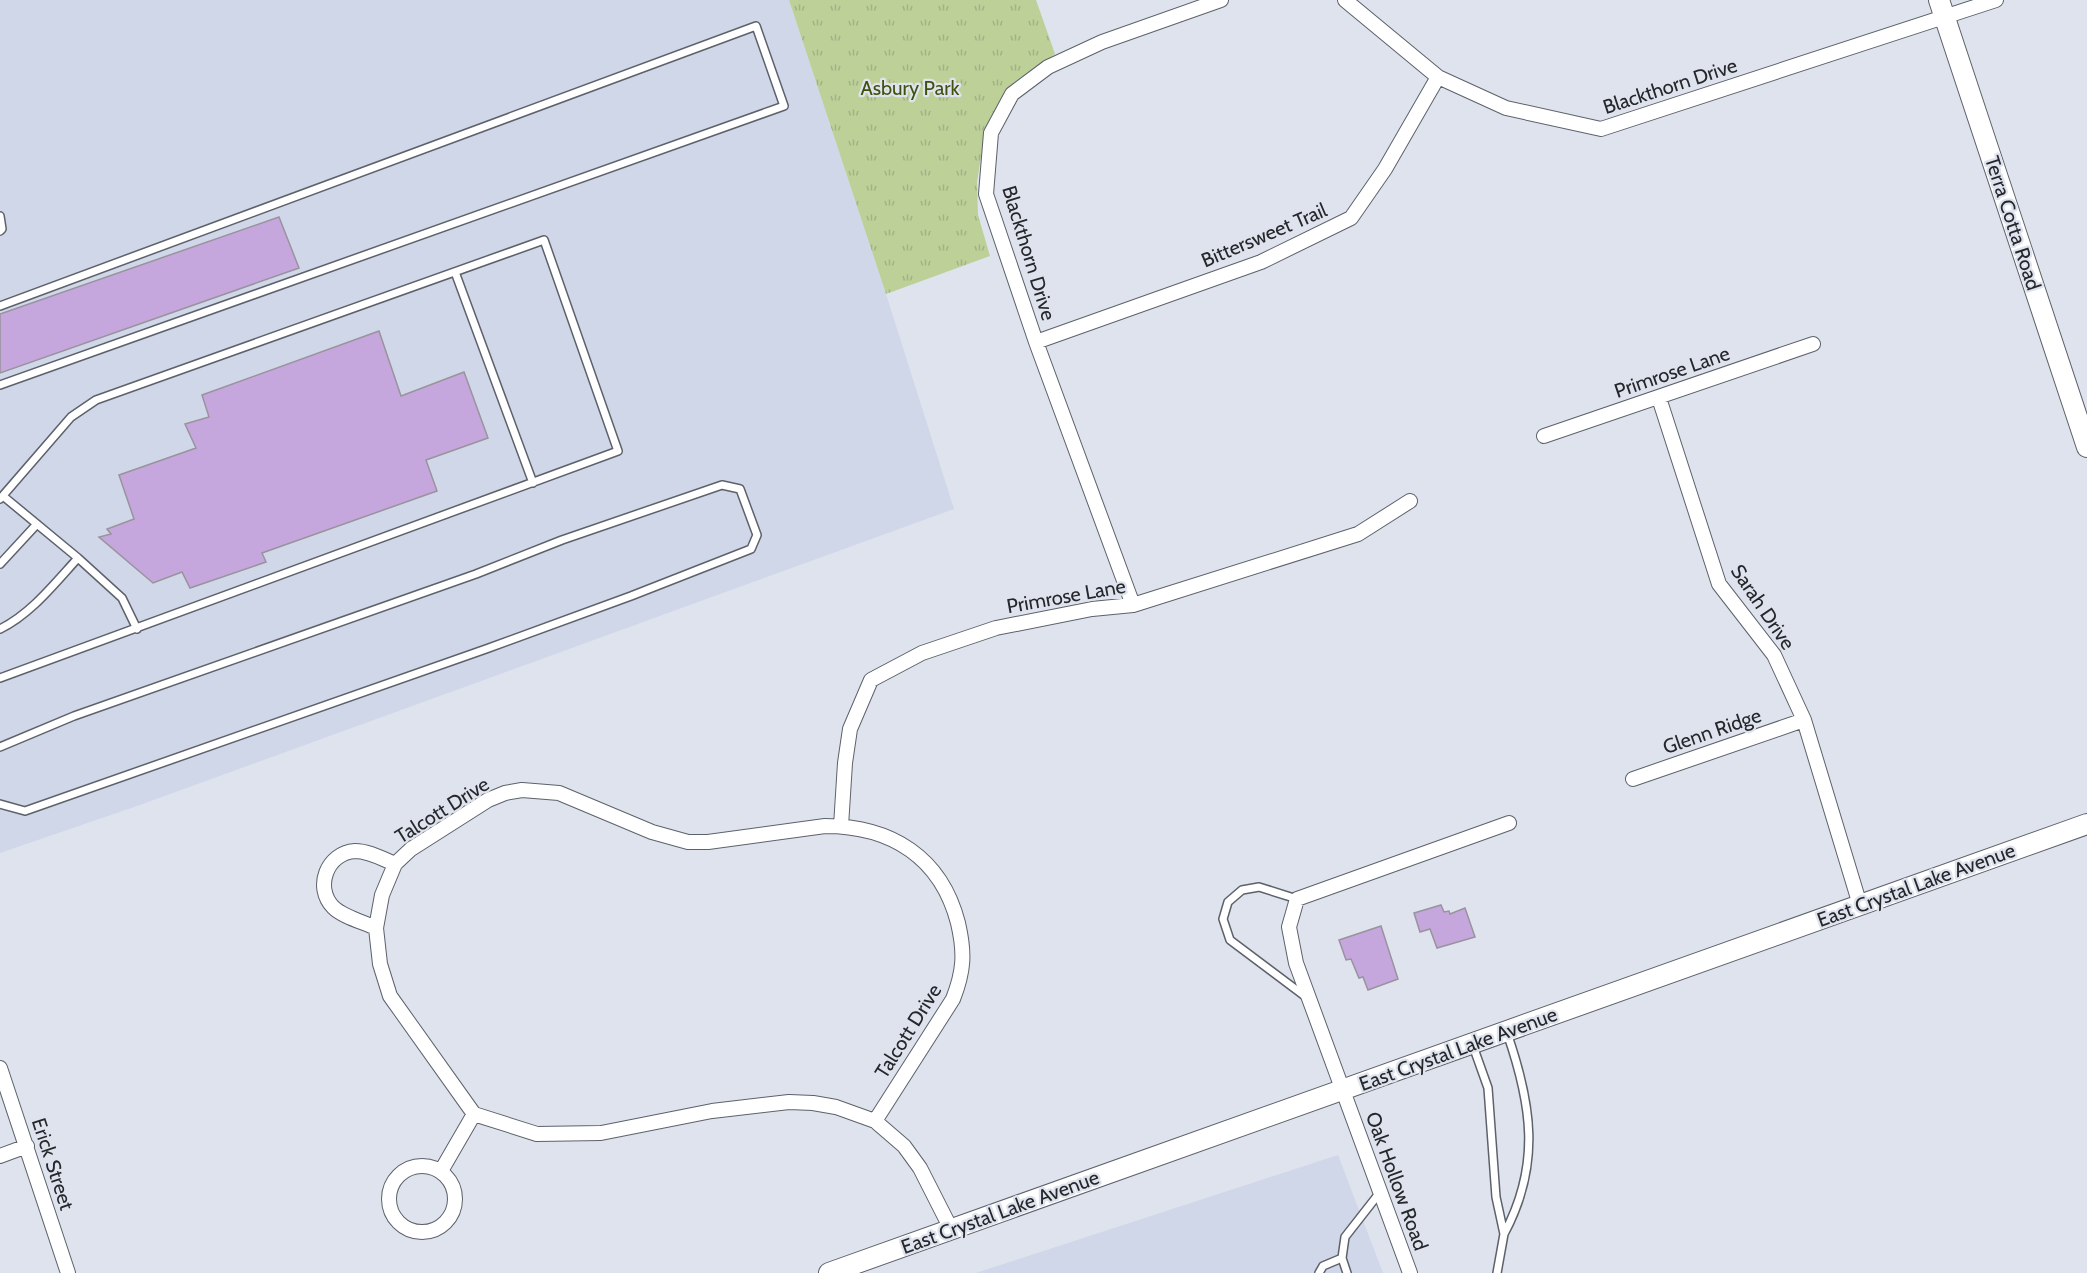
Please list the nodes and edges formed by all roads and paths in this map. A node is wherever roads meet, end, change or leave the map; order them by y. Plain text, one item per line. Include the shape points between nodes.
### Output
1 (1221, 0) edge
2 (1345, 0) edge
3 (1996, 0) edge
4 (1942, 9) edge
5 (1438, 77) junction
6 (0, 216) edge
7 (0, 231) edge
8 (456, 272) junction
9 (0, 306) edge
10 (1036, 342) junction
11 (1813, 344) dead end
12 (0, 385) edge
13 (1659, 398) junction
14 (1544, 436) dead end
15 (2087, 447) edge
16 (533, 483) junction
17 (2, 498) edge
18 (1410, 501) dead end
19 (37, 524) junction
20 (78, 558) junction
21 (0, 564) edge
22 (1133, 605) junction
23 (0, 628) edge
24 (137, 629) junction
25 (0, 678) edge
26 (1804, 720) junction
27 (0, 747) edge
28 (1633, 779) dead end
29 (0, 804) edge
30 (1509, 823) dead end
31 (2087, 824) edge
32 (841, 826) junction
33 (395, 864) junction
34 (1297, 899) junction
35 (1860, 905) junction
36 (376, 928) junction
37 (1310, 1001) junction
38 (1507, 1031) junction
39 (1472, 1044) junction
40 (0, 1068) edge
41 (1344, 1089) junction
42 (474, 1114) junction
43 (875, 1120) junction
44 (27, 1146) junction
45 (0, 1156) edge
46 (441, 1172) junction
47 (1380, 1191) junction
48 (951, 1229) junction
49 (1504, 1234) junction
50 (1342, 1258) junction
51 (68, 1273) edge
52 (829, 1273) edge
53 (1319, 1273) edge
54 (1347, 1273) edge
55 (1410, 1273) edge
56 (1497, 1273) edge

1 - 10 street, Blackthorn Drive via 1102,42 1048,66 1012,94 992,133 986,194
2 - 5 street, Blackthorn Drive
3 - 4 street, Blackthorn Drive
4 - 5 street, Blackthorn Drive via 1601,129 1506,108
4 - 15 street, Terra Cotta Road
5 - 10 street, Bittersweet Trail via 1352,218 1261,262
6 - 7 lane
8 - 16 lane
8 - 16 lane via 544,240 618,451
8 - 17 lane via 96,400 71,417
9 - 12 lane via 756,27 784,106
10 - 22 street, Blackthorn Drive
11 - 13 street, Primrose Lane
13 - 14 street, Primrose Lane
13 - 26 street, Sarah Drive via 1719,584 1774,655
16 - 24 lane
17 - 19 lane
18 - 22 street, Primrose Lane via 1358,534
19 - 20 lane
19 - 21 lane
20 - 23 lane via 40,599
20 - 24 lane via 122,598
22 - 32 street, Primrose Lane via 996,628 922,653 871,680 850,729
24 - 25 lane
26 - 28 street, Glenn Ridge
26 - 35 street, Sarah Drive
27 - 29 lane via 75,716 722,485 740,489 757,535 751,549 486,649 35,808 25,811
30 - 34 street
31 - 35 street, East Crystal Lake Avenue
32 - 33 street, Talcott Drive via 688,842 652,832 559,793 522,790 488,800 411,849
32 - 43 street, Talcott Drive via 875,832 908,849 932,869 950,897 961,935 961,980 953,999
33 - 36 street, Talcott Drive via 382,895
33 - 36 street via 357,851 335,859 325,873 325,888 332,905
34 - 37 street, Oak Hollow Road via 1289,927 1296,963
34 - 37 lane via 1259,888 1242,890 1228,902 1223,919 1230,940
35 - 38 street, East Crystal Lake Avenue
36 - 42 street, Talcott Drive via 380,964 390,996
37 - 41 street, Oak Hollow Road
38 - 39 street, East Crystal Lake Avenue
38 - 49 lane via 1521,1071 1529,1116 1529,1148 1526,1181
39 - 41 street, East Crystal Lake Avenue
39 - 49 lane via 1488,1088 1496,1197
40 - 44 street, Erick Street
41 - 47 street, Oak Hollow Road
41 - 48 street, East Crystal Lake Avenue
42 - 43 street via 537,1134 601,1133 712,1111 789,1102 836,1107
42 - 46 street
43 - 48 street via 904,1146 920,1168
44 - 45 street
44 - 51 street, Erick Street
46 - 46 street via 431,1167 410,1168 393,1182 388,1202 396,1222 405,1229 427,1233 447,1222 456,1201 449,1179
47 - 50 lane via 1345,1237
47 - 55 street, Oak Hollow Road
48 - 52 street, East Crystal Lake Avenue
49 - 56 lane
50 - 53 lane via 1323,1266
50 - 54 lane

